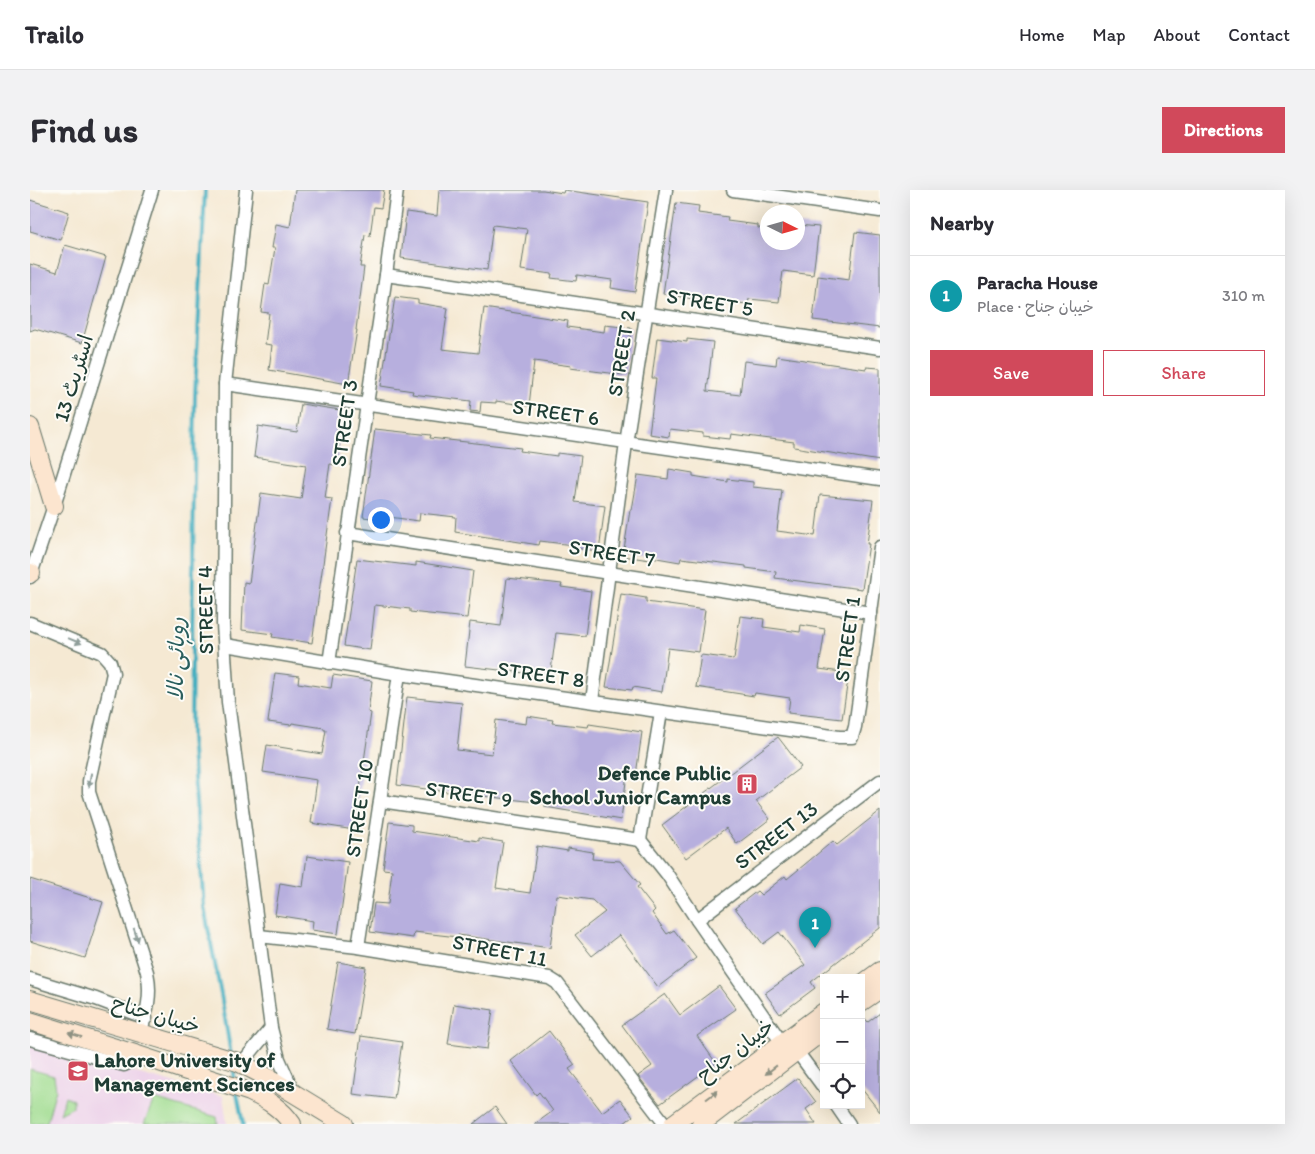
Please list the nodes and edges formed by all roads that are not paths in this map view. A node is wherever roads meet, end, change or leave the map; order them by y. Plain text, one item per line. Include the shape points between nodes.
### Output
1 (152, 190) edge
2 (246, 190) edge
3 (397, 190) edge
4 (666, 190) edge
5 (733, 190) edge
6 (786, 194) edge
7 (880, 211) edge
8 (386, 275) junction
9 (647, 313) junction
10 (880, 348) edge
11 (226, 384) junction
12 (366, 405) junction
13 (30, 427) edge
14 (626, 443) junction
15 (880, 479) edge
16 (54, 506) junction
17 (348, 533) junction
18 (880, 547) edge
19 (608, 572) junction
20 (30, 574) edge
21 (871, 613) junction
22 (30, 623) edge
23 (225, 646) junction
24 (329, 663) junction
25 (399, 674) junction
26 (592, 701) junction
27 (661, 712) junction
28 (852, 737) joint
29 (880, 782) edge
30 (381, 801) junction
31 (640, 840) junction
32 (696, 920) junction
33 (259, 936) junction
34 (358, 947) junction
35 (880, 971) edge
36 (30, 979) edge
37 (865, 982) edge
38 (880, 989) edge
39 (865, 999) edge
40 (30, 1000) edge
41 (820, 1016) edge
42 (30, 1022) edge
43 (143, 1025) junction
44 (271, 1028) junction
45 (820, 1032) edge
46 (30, 1039) edge
47 (789, 1047) junction
48 (135, 1054) junction
49 (240, 1063) junction
50 (820, 1083) edge
51 (294, 1093) junction
52 (839, 1109) edge
53 (292, 1124) edge
54 (344, 1124) edge
55 (665, 1124) edge
56 (673, 1124) edge
57 (701, 1124) edge
58 (849, 1124) edge

1 - 16 street, اسٹریٹ 13
2 - 11 street, STREET 4
3 - 8 street, STREET 3
4 - 9 street, STREET 2
5 - 6 street
6 - 7 street
8 - 9 street, STREET 5
8 - 12 street, STREET 3
9 - 10 street, STREET 5
9 - 14 street, STREET 2
11 - 12 street, STREET 6
11 - 23 street, STREET 4
12 - 14 street, STREET 6
12 - 17 street, STREET 3
13 - 16 main road
14 - 15 street, STREET 6
14 - 19 street, STREET 2
16 - 20 street, اسٹریٹ 13
17 - 19 street, STREET 7
17 - 24 street, STREET 3
18 - 21 street, STREET 1
19 - 21 street, STREET 7
19 - 26 street, STREET 2
21 - 28 street, STREET 1
22 -> 43 street via 102,653 110,662 113,673 89,792 147,972 150,996
23 - 24 street, STREET 8
23 - 33 street, STREET 4 via 228,702
24 - 25 street, STREET 8
25 - 26 street, STREET 8
25 - 30 street, STREET 10
26 - 27 street, STREET 8
27 - 28 street, STREET 8
27 - 31 street
29 - 32 street, STREET 13
30 - 31 street, STREET 9
30 - 34 street, STREET 10
31 - 32 street via 667,874
32 - 47 street
33 - 34 street, STREET 11
33 - 44 street, STREET 4
34 - 55 street, STREET 11 via 549,978 558,983
35 - 37 main road
36 - 43 street via 96,999
38 - 39 main road
40 - 43 main road, خیبان جناح
41 - 47 main road, خیبان جناح
48 -> 42 main road, خیبان جناح
43 - 49 main road, خیبان جناح
44 - 49 street
44 - 51 street, STREET 4 via 279,1059
45 - 47 main road, خیبان جناح
46 - 48 street via 124,1065 132,1062
47 - 50 street
56 -> 47 main road, خیبان جناح
47 -> 57 main road, خیبان جناح
48 - 53 main road, خیبان جناح via 268,1100
49 - 51 main road, خیبان جناح
51 - 54 main road, خیبان جناح
52 - 58 street

